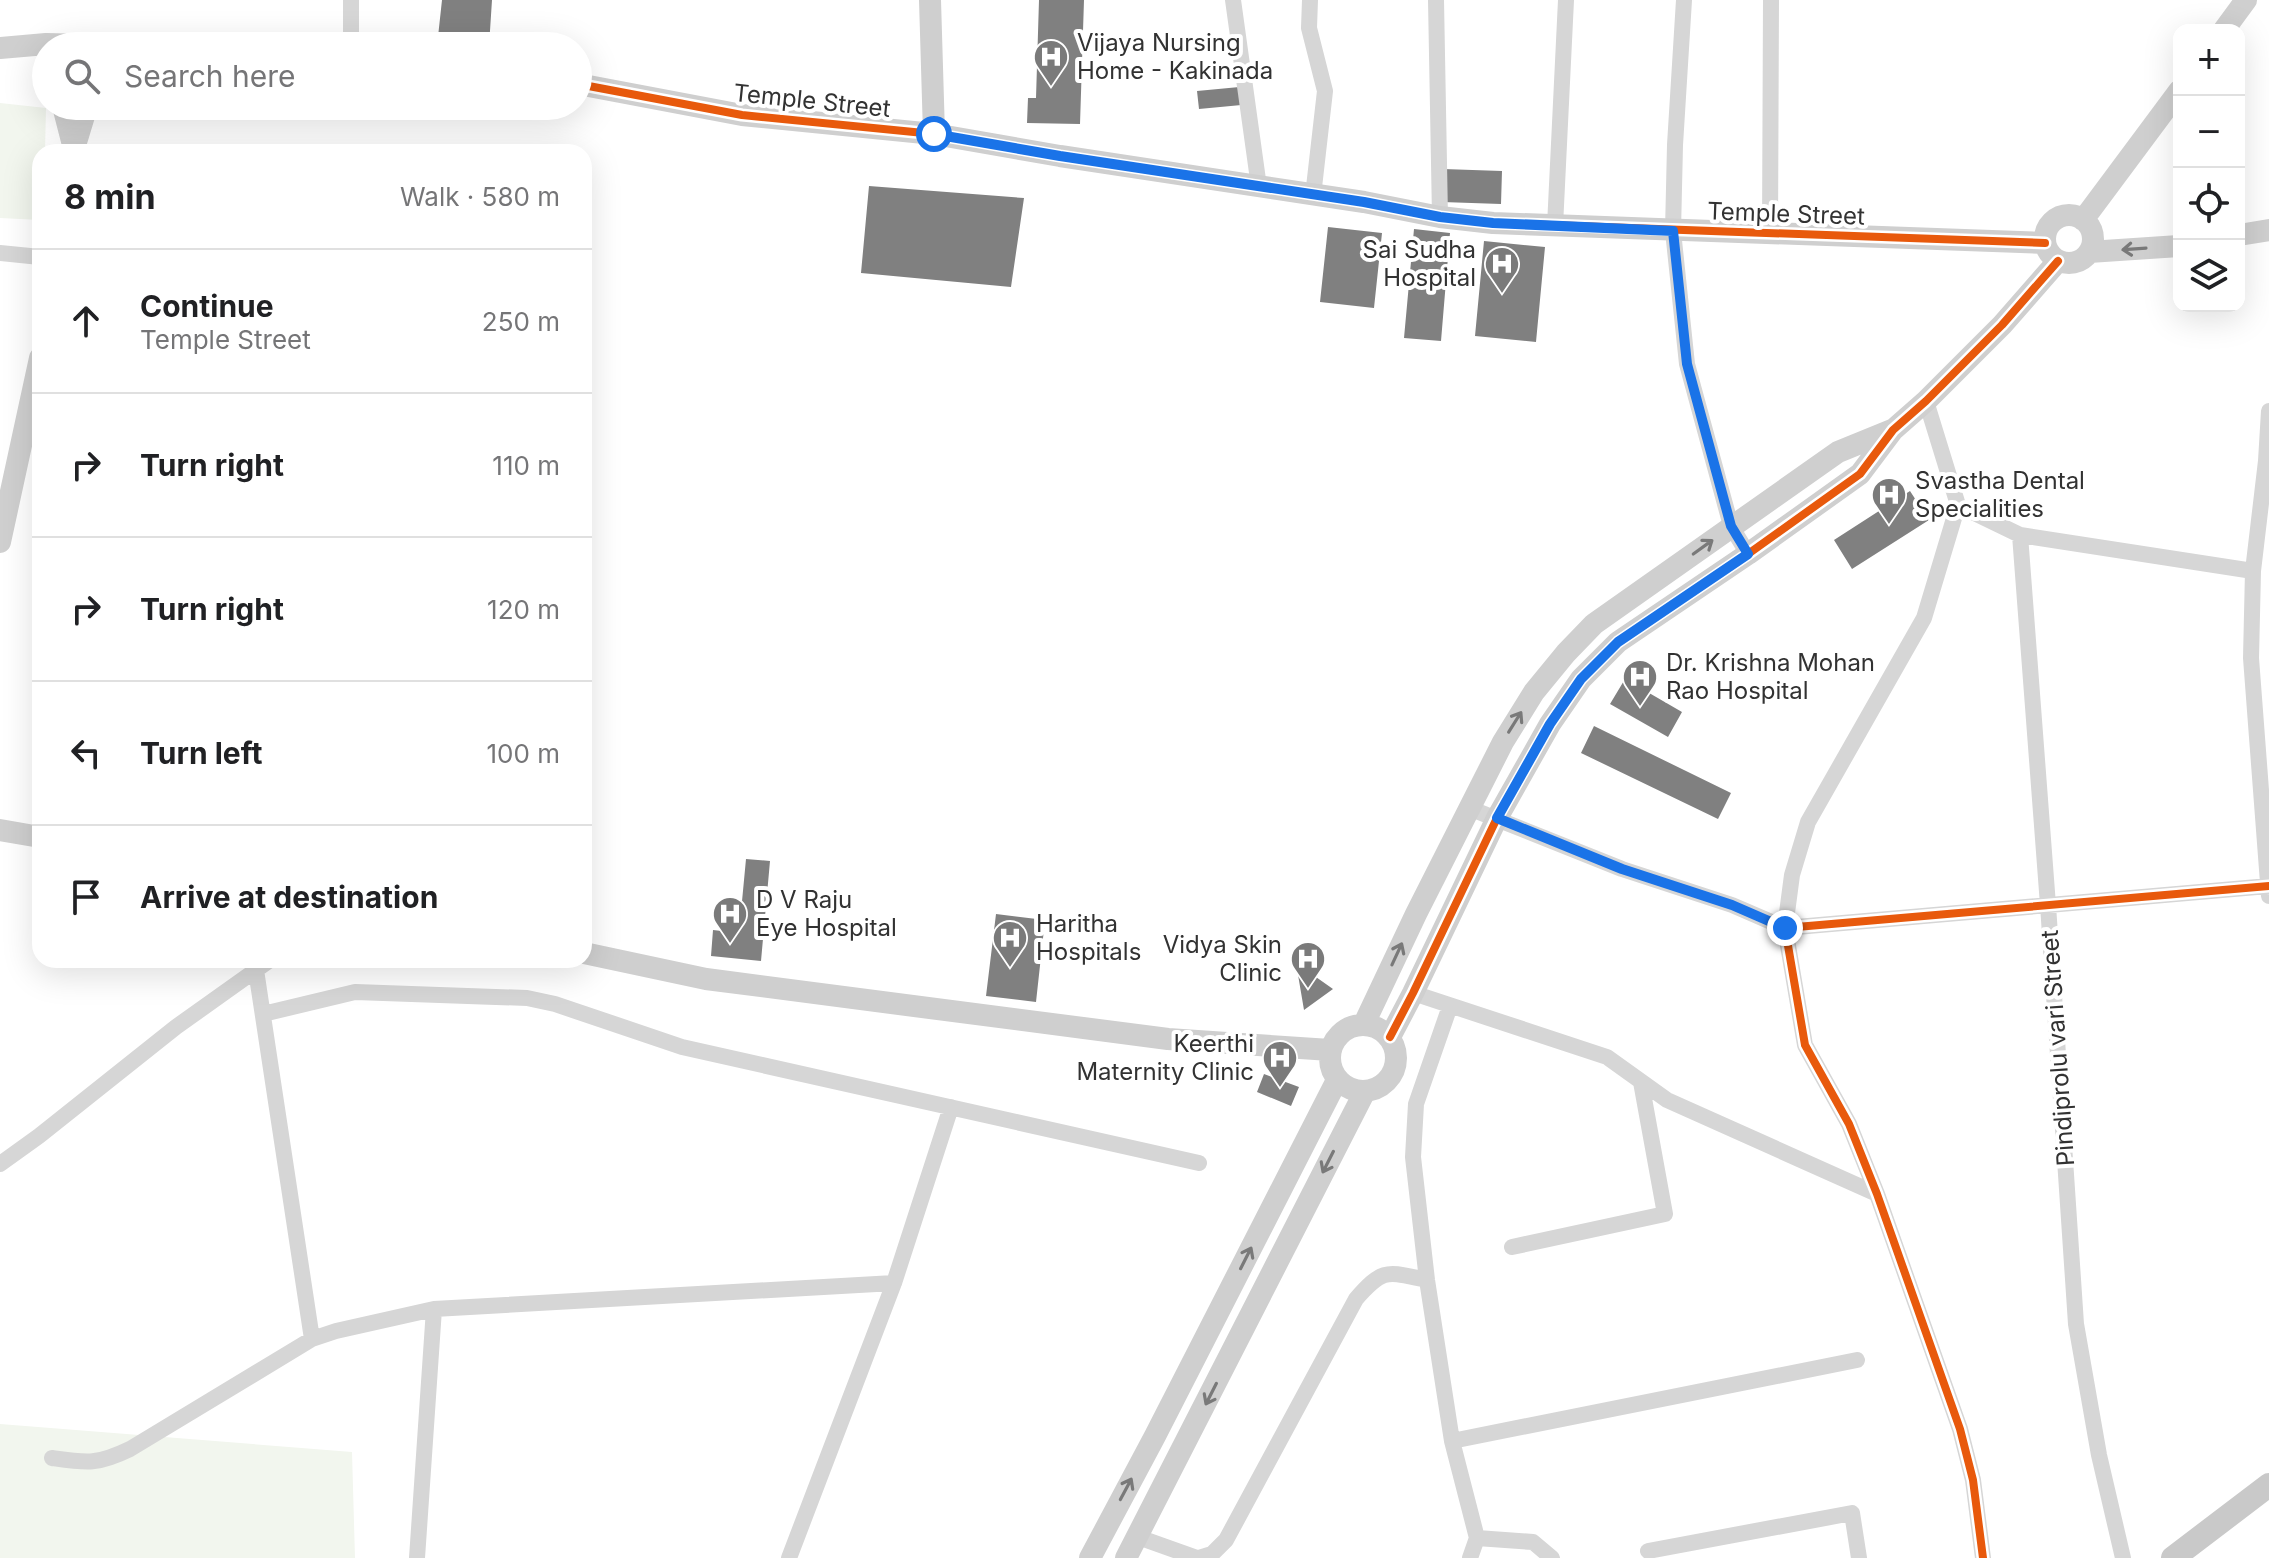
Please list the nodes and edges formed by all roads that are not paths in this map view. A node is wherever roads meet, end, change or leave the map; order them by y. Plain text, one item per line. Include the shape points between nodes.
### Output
1 (351, 0) edge
2 (930, 0) edge
3 (1233, 0) edge
4 (1310, 0) edge
5 (1436, 0) edge
6 (1566, 0) edge
7 (1684, 0) edge
8 (1771, 0) edge
9 (2246, 0) edge
10 (2228, 24) edge
11 (351, 32) edge
12 (32, 46) edge
13 (0, 48) edge
14 (592, 87) edge
15 (2175, 96) edge
16 (66, 120) edge
17 (82, 120) edge
18 (934, 134) junction
19 (72, 144) edge
20 (75, 144) edge
21 (1259, 187) junction
22 (1313, 196) junction
23 (1440, 217) junction
24 (2083, 220) junction
25 (1555, 226) junction
26 (2269, 230) edge
27 (1673, 231) junction
28 (1770, 233) junction
29 (2245, 234) edge
30 (2173, 246) edge
31 (2052, 252) junction
32 (2089, 252) junction
33 (0, 253) edge
34 (32, 256) edge
35 (32, 395) edge
36 (1926, 401) junction
37 (2269, 411) edge
38 (1893, 430) junction
39 (2267, 461) edge
40 (1958, 505) junction
41 (1731, 526) junction
42 (2020, 535) junction
43 (0, 542) edge
44 (1748, 554) junction
45 (2253, 571) junction
46 (1469, 808) junction
47 (1497, 818) junction
48 (0, 830) edge
49 (32, 836) edge
50 (2268, 886) edge
51 (2269, 897) edge
52 (2048, 905) junction
53 (1785, 928) junction
54 (592, 955) edge
55 (259, 968) edge
56 (256, 970) junction
57 (1413, 993) junction
58 (1450, 1006) junction
59 (263, 1014) junction
60 (1364, 1024) junction
61 (1390, 1037) junction
62 (1330, 1050) junction
63 (1337, 1080) junction
64 (1641, 1082) junction
65 (1364, 1093) junction
66 (951, 1107) junction
67 (1199, 1163) dead end
68 (0, 1164) edge
69 (1877, 1194) junction
70 (1512, 1247) dead end
71 (1427, 1280) junction
72 (894, 1283) junction
73 (434, 1309) junction
74 (312, 1339) junction
75 (1857, 1360) dead end
76 (1452, 1441) junction
77 (52, 1458) dead end
78 (2269, 1485) edge
79 (1138, 1537) junction
80 (1477, 1538) junction
81 (1648, 1551) dead end
82 (417, 1558) edge
83 (789, 1558) edge
84 (1090, 1558) edge
85 (1126, 1558) edge
86 (1198, 1558) edge
87 (1470, 1558) edge
88 (1552, 1558) edge
89 (1859, 1558) edge
90 (1983, 1558) edge
91 (2123, 1558) edge
92 (2173, 1558) edge

1 - 11 street
2 - 18 street
3 - 21 street
4 - 22 street via 1309,28 1325,91
5 - 23 street
6 - 25 street
7 - 27 street
8 - 28 street
9 - 10 street
12 - 13 street
14 - 18 street, Temple Street via 742,115
15 - 24 street
16 - 19 street
17 - 20 street
18 - 21 street, Temple Street
21 - 22 street, Temple Street
22 - 23 street, Temple Street
23 - 25 street, Temple Street
24 - 31 street via 2065,215 2049,225 2045,234
24 - 32 street via 2092,235
25 - 27 street, Temple Street
26 - 29 street
27 - 28 street, Temple Street
27 - 41 street via 1687,364
28 - 31 street, Temple Street
30 -> 32 street
31 - 32 street via 2067,264
31 - 36 street via 2002,325
33 - 34 street
35 - 43 street
36 - 38 street
36 - 40 street
37 - 39 street
38 - 41 street via 1838,452
38 - 44 street via 1860,474
39 - 45 street
40 - 42 street
40 - 53 street via 1924,618 1808,822 1792,875
41 - 44 street
46 -> 41 street via 1518,717 1566,653 1594,624
42 - 45 street
42 - 52 street, Pindiprolu vari Street
44 - 47 street via 1618,642 1581,679
45 - 50 street via 2251,658
46 - 47 street
60 -> 46 street
47 - 53 street
47 - 57 street
48 - 49 street
50 - 51 street
50 - 52 street
52 - 53 street
52 - 91 street, Pindiprolu vari Street via 2076,1324
53 - 69 street via 1805,1045 1849,1124
54 - 62 street via 706,979 1152,1037
55 - 56 street
56 - 59 street
56 - 68 street
57 - 58 street
57 - 61 street
58 - 64 street via 1607,1057
58 - 71 street via 1416,1104 1413,1157
59 - 66 street via 355,992 527,998 682,1047
59 - 74 street
60 - 61 street
60 - 62 street via 1337,1036
61 - 65 street via 1396,1051 1390,1080
62 - 63 street
63 - 65 street
84 -> 63 street
64 - 69 street via 1667,1100
64 - 70 street via 1665,1214
65 -> 79 street
66 - 67 street
66 - 72 street
69 - 90 street via 1960,1429
71 - 76 street
71 - 86 street via 1391,1273 1373,1279 1356,1299 1226,1540 1212,1554
72 - 73 street
72 - 83 street
73 - 74 street
73 - 82 street
74 - 77 street via 130,1449 89,1463
75 - 76 street
76 - 80 street
78 - 92 main road
79 - 85 street
79 - 86 street
80 - 87 street
80 - 88 street via 1533,1542
81 - 89 street via 1852,1513

